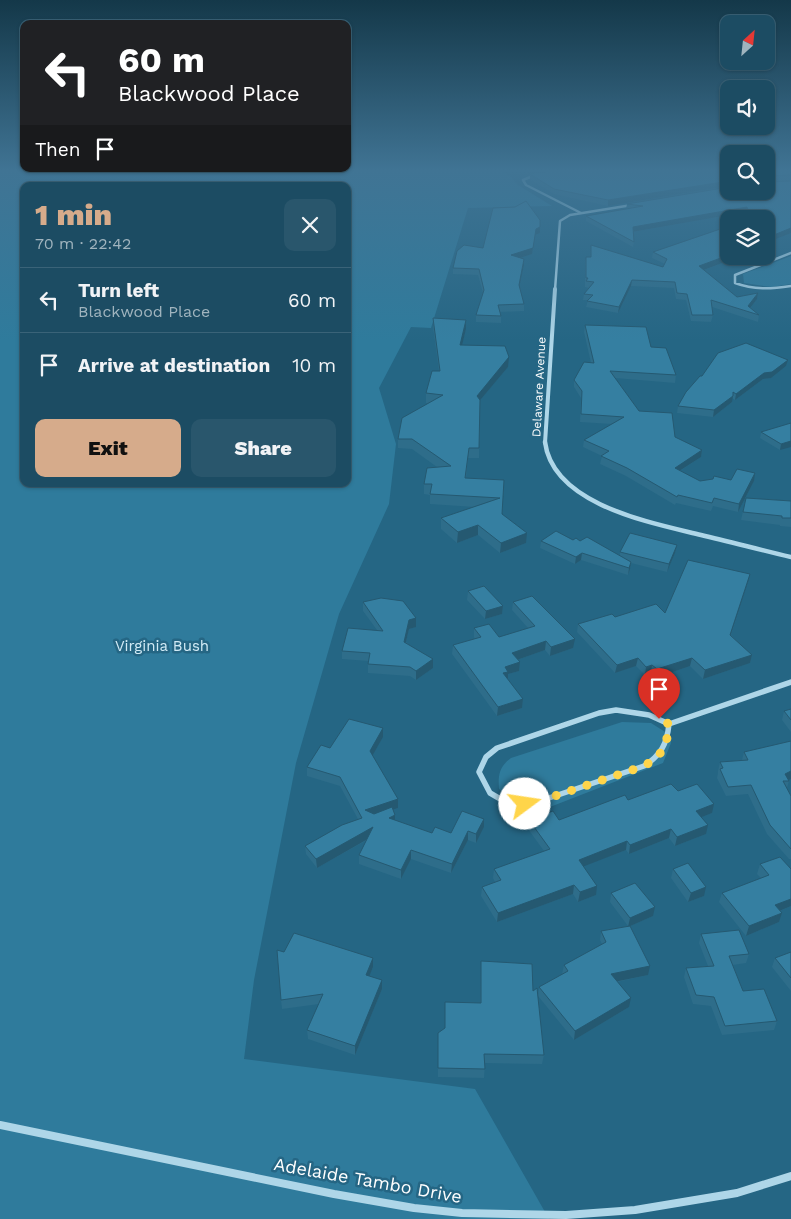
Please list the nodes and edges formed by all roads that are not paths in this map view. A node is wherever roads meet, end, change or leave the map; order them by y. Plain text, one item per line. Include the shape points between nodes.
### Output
1 (559, 228) edge
2 (791, 252) edge
3 (791, 286) edge
4 (791, 557) edge
5 (791, 682) edge
6 (669, 724) junction
7 (0, 1125) edge
8 (791, 1176) edge

1 - 4 street, Delaware Avenue via 545,426 546,452 561,476 607,508 632,518
2 - 3 street via 741,272 734,278 735,283 741,286 759,289
5 - 6 street
6 - 6 street via 668,740 655,759 644,766 540,801 525,804 506,801 489,792 479,772 483,759 507,742 599,713 616,710 634,712
7 - 8 street, Adelaide Tambo Drive via 325,1192 461,1214 526,1216 630,1212 737,1192

